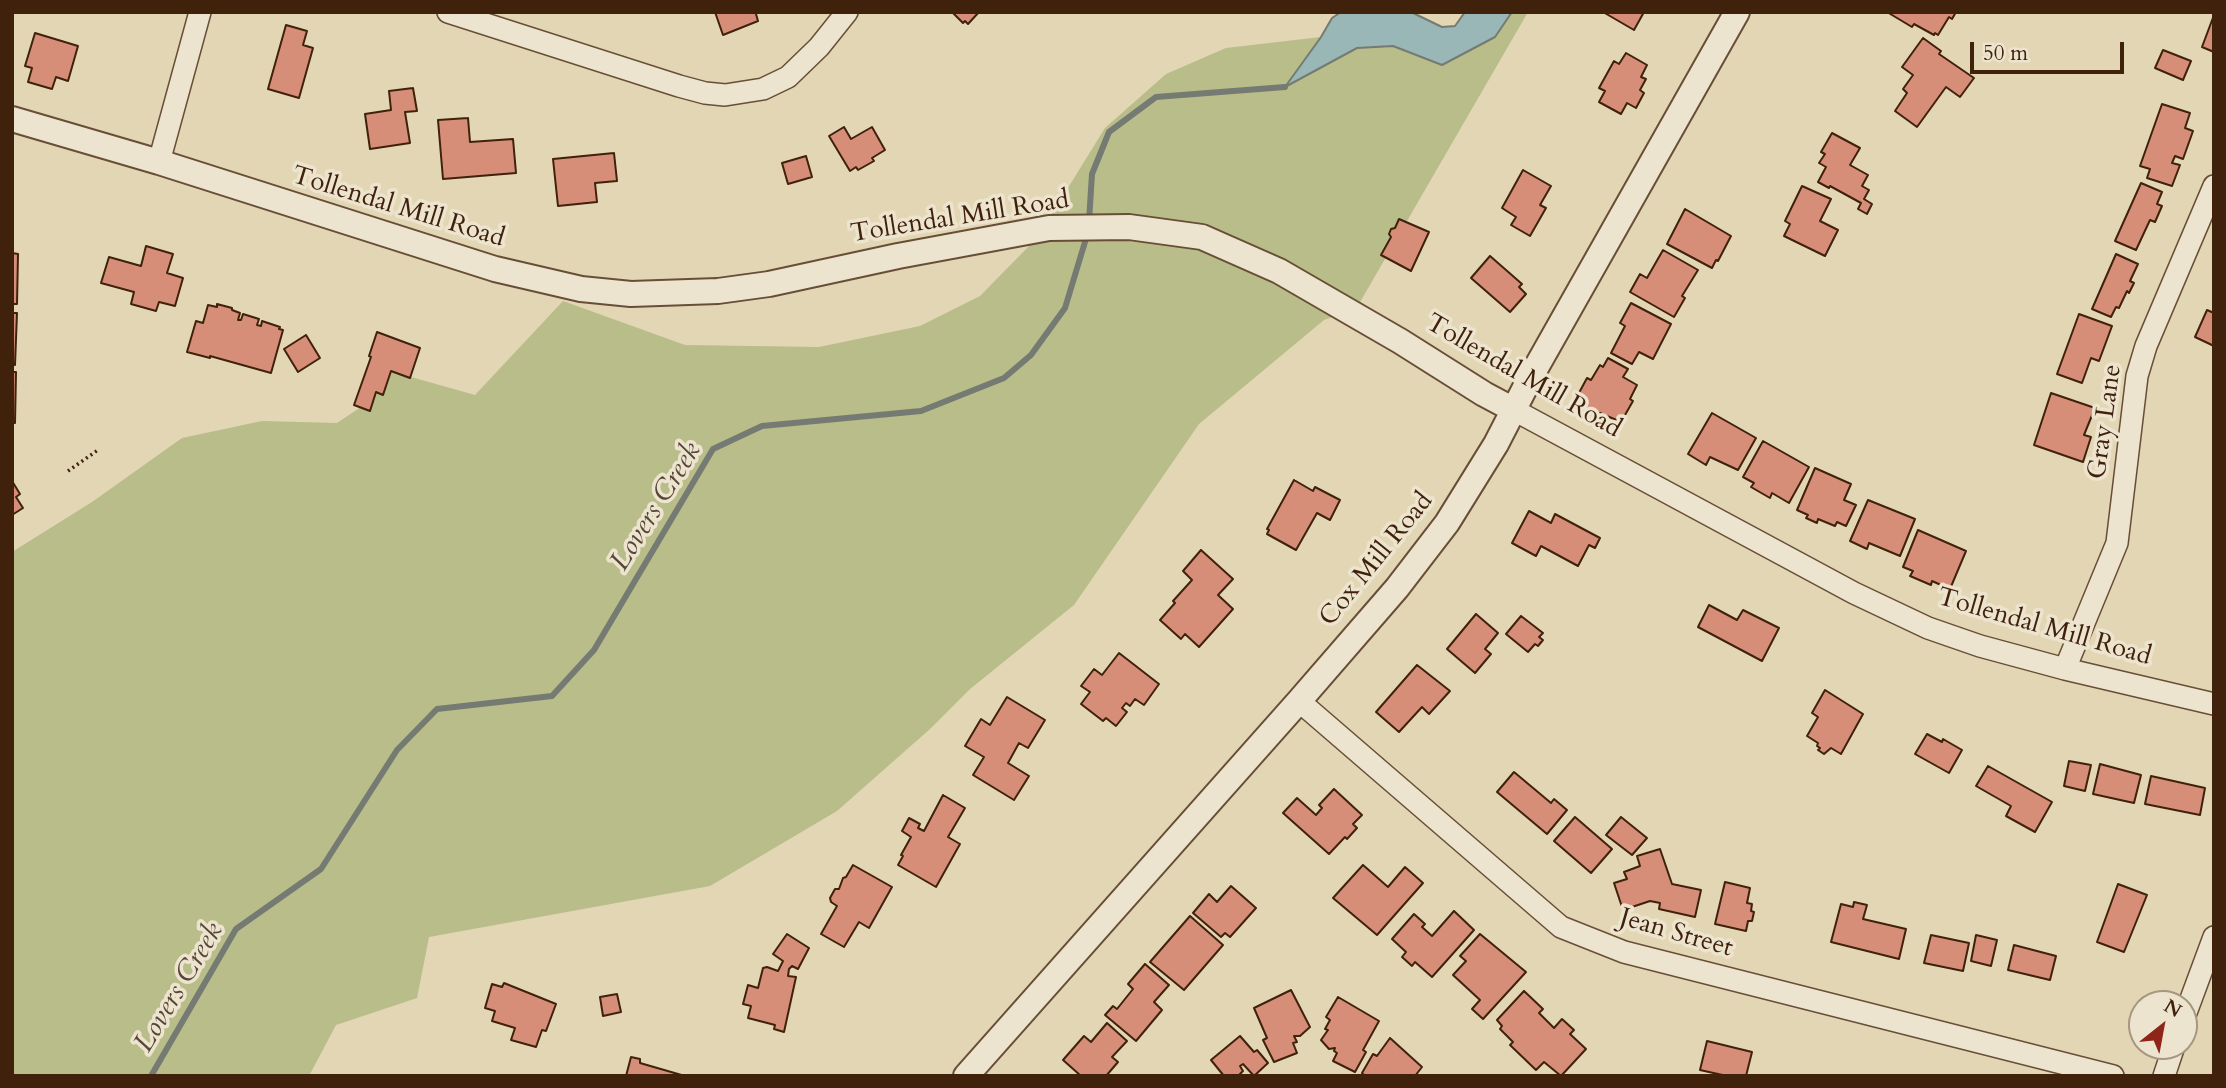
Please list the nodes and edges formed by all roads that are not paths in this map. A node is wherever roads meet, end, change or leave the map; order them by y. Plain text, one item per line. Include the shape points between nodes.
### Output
1 (200, 12) edge
2 (448, 12) edge
3 (847, 12) edge
4 (1737, 12) edge
5 (12, 119) edge
6 (159, 162) junction
7 (2214, 186) edge
8 (1514, 410) junction
9 (2065, 670) junction
10 (1299, 701) junction
11 (2214, 704) edge
12 (2214, 937) edge
13 (2194, 990) edge
14 (966, 1076) edge
15 (2113, 1076) edge

1 - 6 street
2 - 3 street via 679,86 726,95 763,89 788,77
4 - 8 street, Cox Mill Road
5 - 6 street, Tollendal Mill Road
6 - 8 street, Tollendal Mill Road via 495,270 631,294 743,288 1049,228 1129,227 1202,237 1279,271
7 - 9 street, Gray Lane via 2146,346 2137,376 2118,543
8 - 9 street, Tollendal Mill Road via 1854,593 1928,628
8 - 10 street, Cox Mill Road via 1447,523
9 - 11 street, Tollendal Mill Road
10 - 14 street, Cox Mill Road
10 - 15 street, Jean Street via 1560,927 1624,952
12 - 13 street

